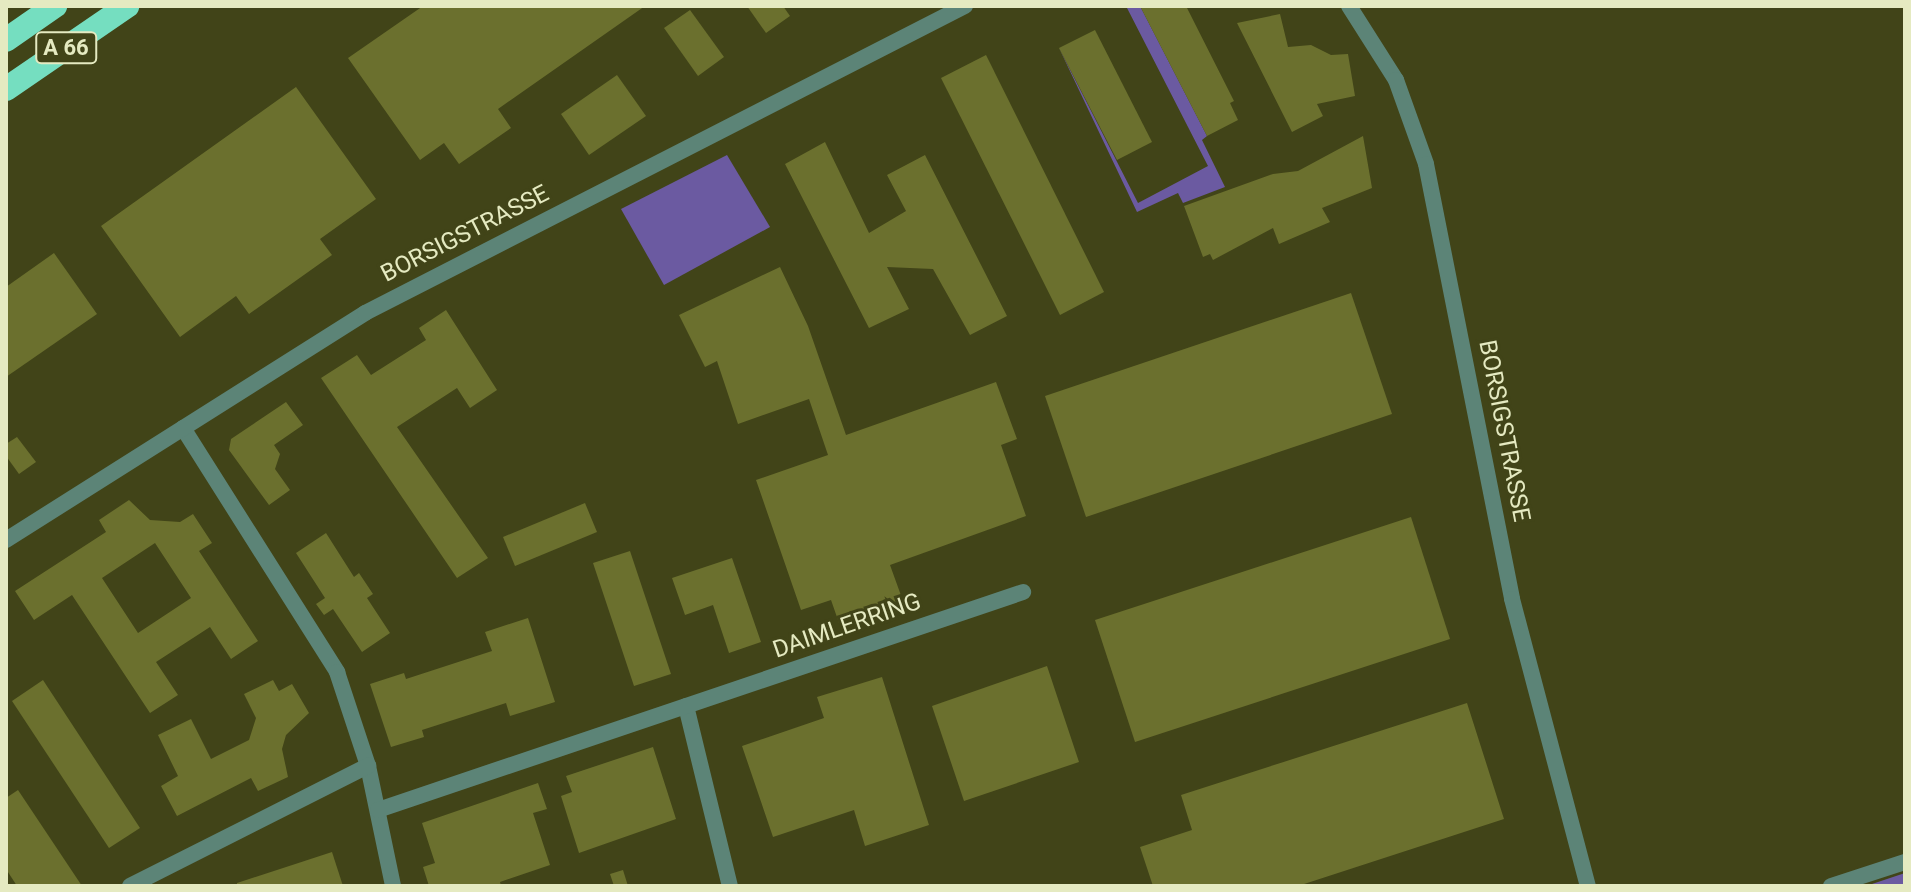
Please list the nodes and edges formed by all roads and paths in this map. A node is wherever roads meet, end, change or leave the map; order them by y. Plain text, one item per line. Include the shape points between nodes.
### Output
1 (55, 6) edge
2 (127, 6) edge
3 (965, 6) edge
4 (1349, 6) edge
5 (6, 40) edge
6 (6, 89) edge
7 (183, 428) junction
8 (6, 540) edge
9 (1023, 592) dead end
10 (686, 706) junction
11 (368, 766) junction
12 (378, 810) junction
13 (1905, 862) edge
14 (1585, 883) edge
15 (130, 886) edge
16 (393, 886) edge
17 (730, 886) edge
18 (1831, 886) edge

1 - 5 highway, A 66
2 - 6 highway, A 66
3 - 7 street, BORSIGSTRASSE via 378,306
4 - 14 street, BORSIGSTRASSE via 1396,80 1426,164 1515,613
7 - 8 street, BORSIGSTRASSE
7 - 11 street via 314,629 348,699
9 - 10 street, DAIMLERRING
10 - 12 street, DAIMLERRING
10 - 17 street
11 - 12 street
11 - 15 street
12 - 16 street
13 - 18 street

